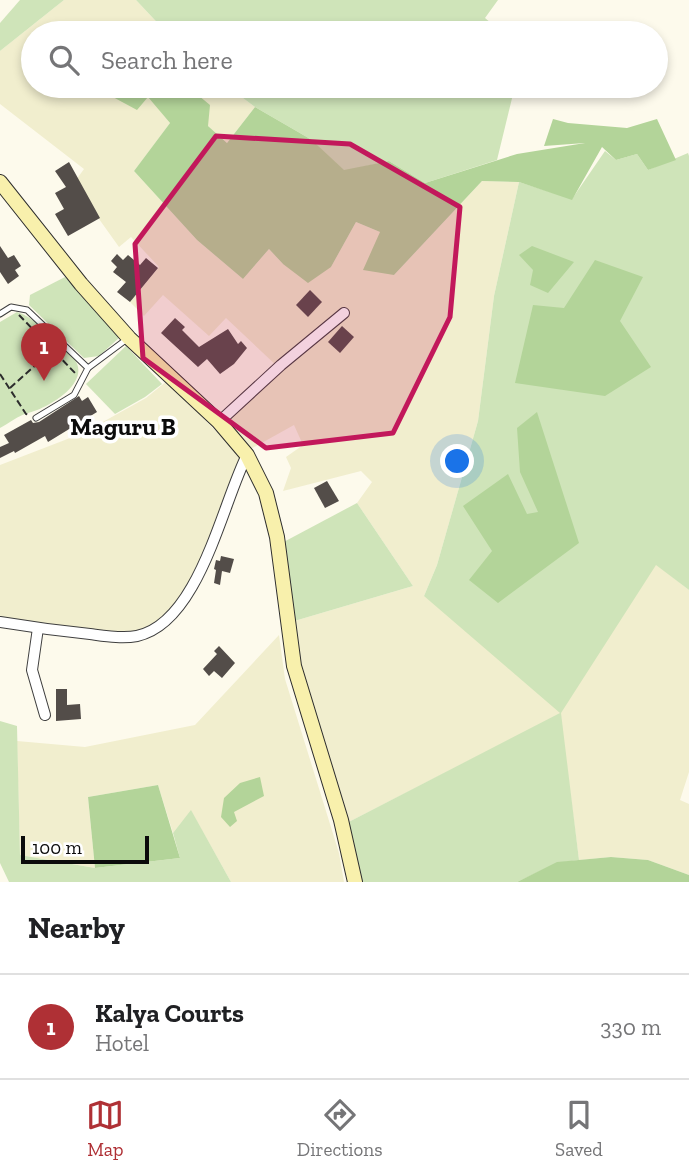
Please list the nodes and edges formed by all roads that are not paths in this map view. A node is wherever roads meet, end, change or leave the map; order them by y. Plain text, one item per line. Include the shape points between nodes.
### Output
1 (0, 182) edge
2 (344, 313) dead end
3 (0, 314) edge
4 (130, 338) junction
5 (88, 368) junction
6 (36, 418) road end
7 (219, 422) junction
8 (247, 455) junction
9 (0, 622) edge
10 (38, 628) junction
11 (44, 715) dead end
12 (355, 882) edge

1 - 4 street
2 - 7 street
3 - 5 lane via 11,307 27,310
4 - 5 lane
4 - 7 street
5 - 6 lane via 74,396
7 - 8 street
8 - 10 street via 206,563 187,595 153,630 116,637
8 - 12 street via 266,493 294,666
9 - 10 street
10 - 11 street via 32,670

